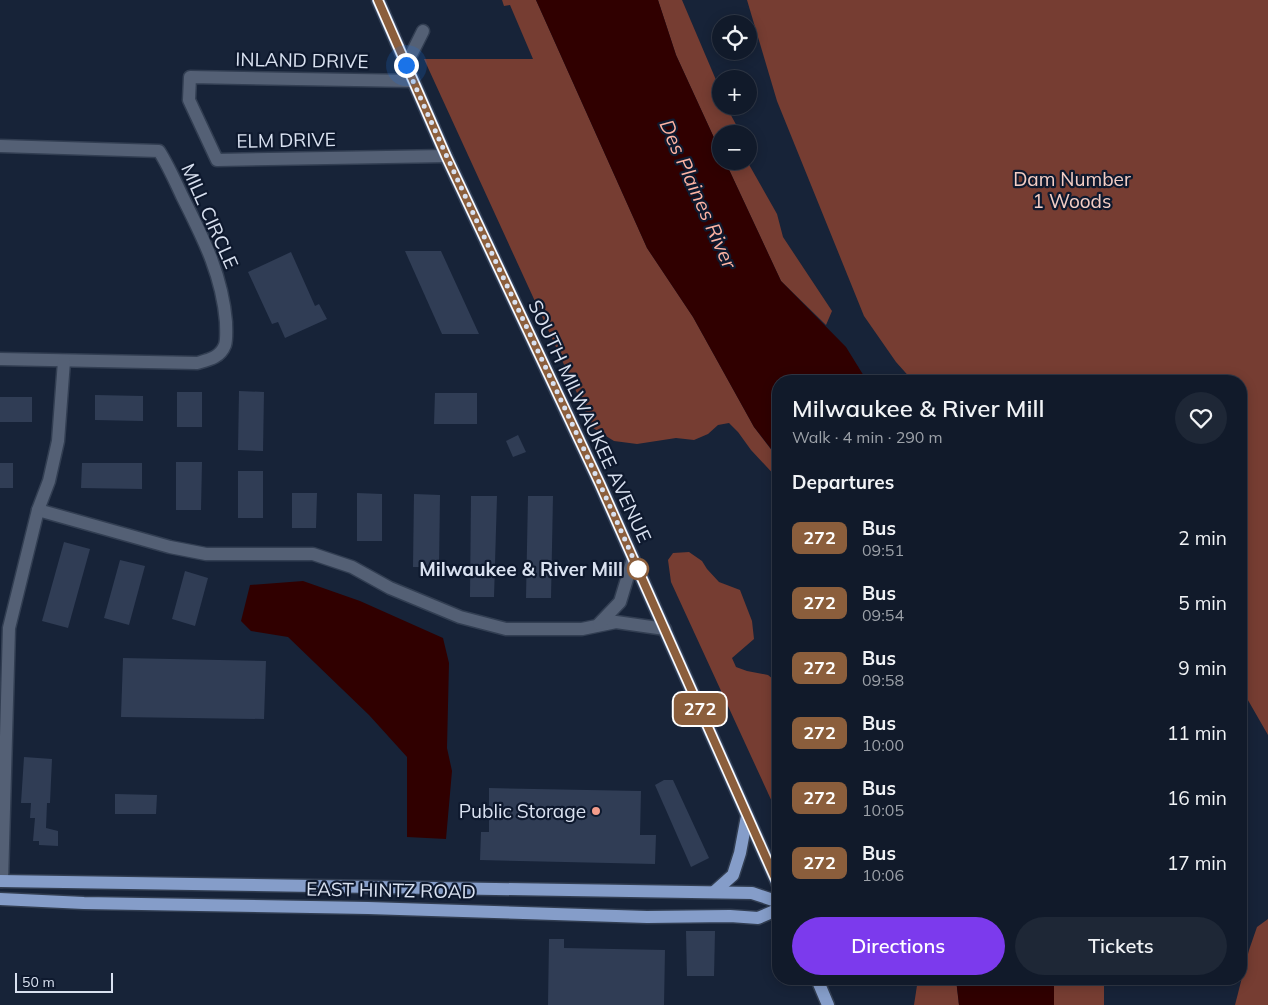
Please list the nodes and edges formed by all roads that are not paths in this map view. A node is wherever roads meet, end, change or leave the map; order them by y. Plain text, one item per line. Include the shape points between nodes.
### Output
1 (378, 0) edge
2 (423, 31) dead end
3 (406, 65) junction
4 (190, 77) joint
5 (413, 81) junction
6 (0, 146) edge
7 (446, 156) junction
8 (0, 359) edge
9 (64, 361) junction
10 (38, 510) junction
11 (633, 558) junction
12 (599, 624) junction
13 (665, 630) junction
14 (747, 816) junction
15 (772, 871) edge
16 (1, 881) edge
17 (714, 892) junction
18 (0, 899) edge
19 (772, 900) edge
20 (772, 912) edge
21 (820, 985) edge
22 (828, 1005) edge

1 - 3 main road, SOUTH MILWAUKEE AVENUE
2 - 3 street
3 - 5 main road, SOUTH MILWAUKEE AVENUE
4 - 5 street, INLAND DRIVE
4 - 7 street, ELM DRIVE via 189,100 217,160
5 - 7 main road, SOUTH MILWAUKEE AVENUE
6 - 9 street, MILL CIRCLE via 159,151 208,248 221,285 225,306 225,346 211,360 187,363
7 - 11 main road, SOUTH MILWAUKEE AVENUE
8 - 9 street, MILL CIRCLE
9 - 10 street via 58,441
10 - 12 street via 206,554 313,554 352,567 390,588 460,617 506,629 582,629
10 - 16 street via 9,628
11 - 12 street via 620,602
11 - 13 main road, SOUTH MILWAUKEE AVENUE
12 - 13 street via 616,622
13 - 14 main road, SOUTH MILWAUKEE AVENUE
14 - 15 main road, SOUTH MILWAUKEE AVENUE
14 - 17 main road via 733,875
16 - 17 main road, EAST HINTZ ROAD
17 - 19 main road, EAST HINTZ ROAD via 752,893
18 - 20 main road, EAST HINTZ ROAD via 648,917 758,918
21 - 22 main road

